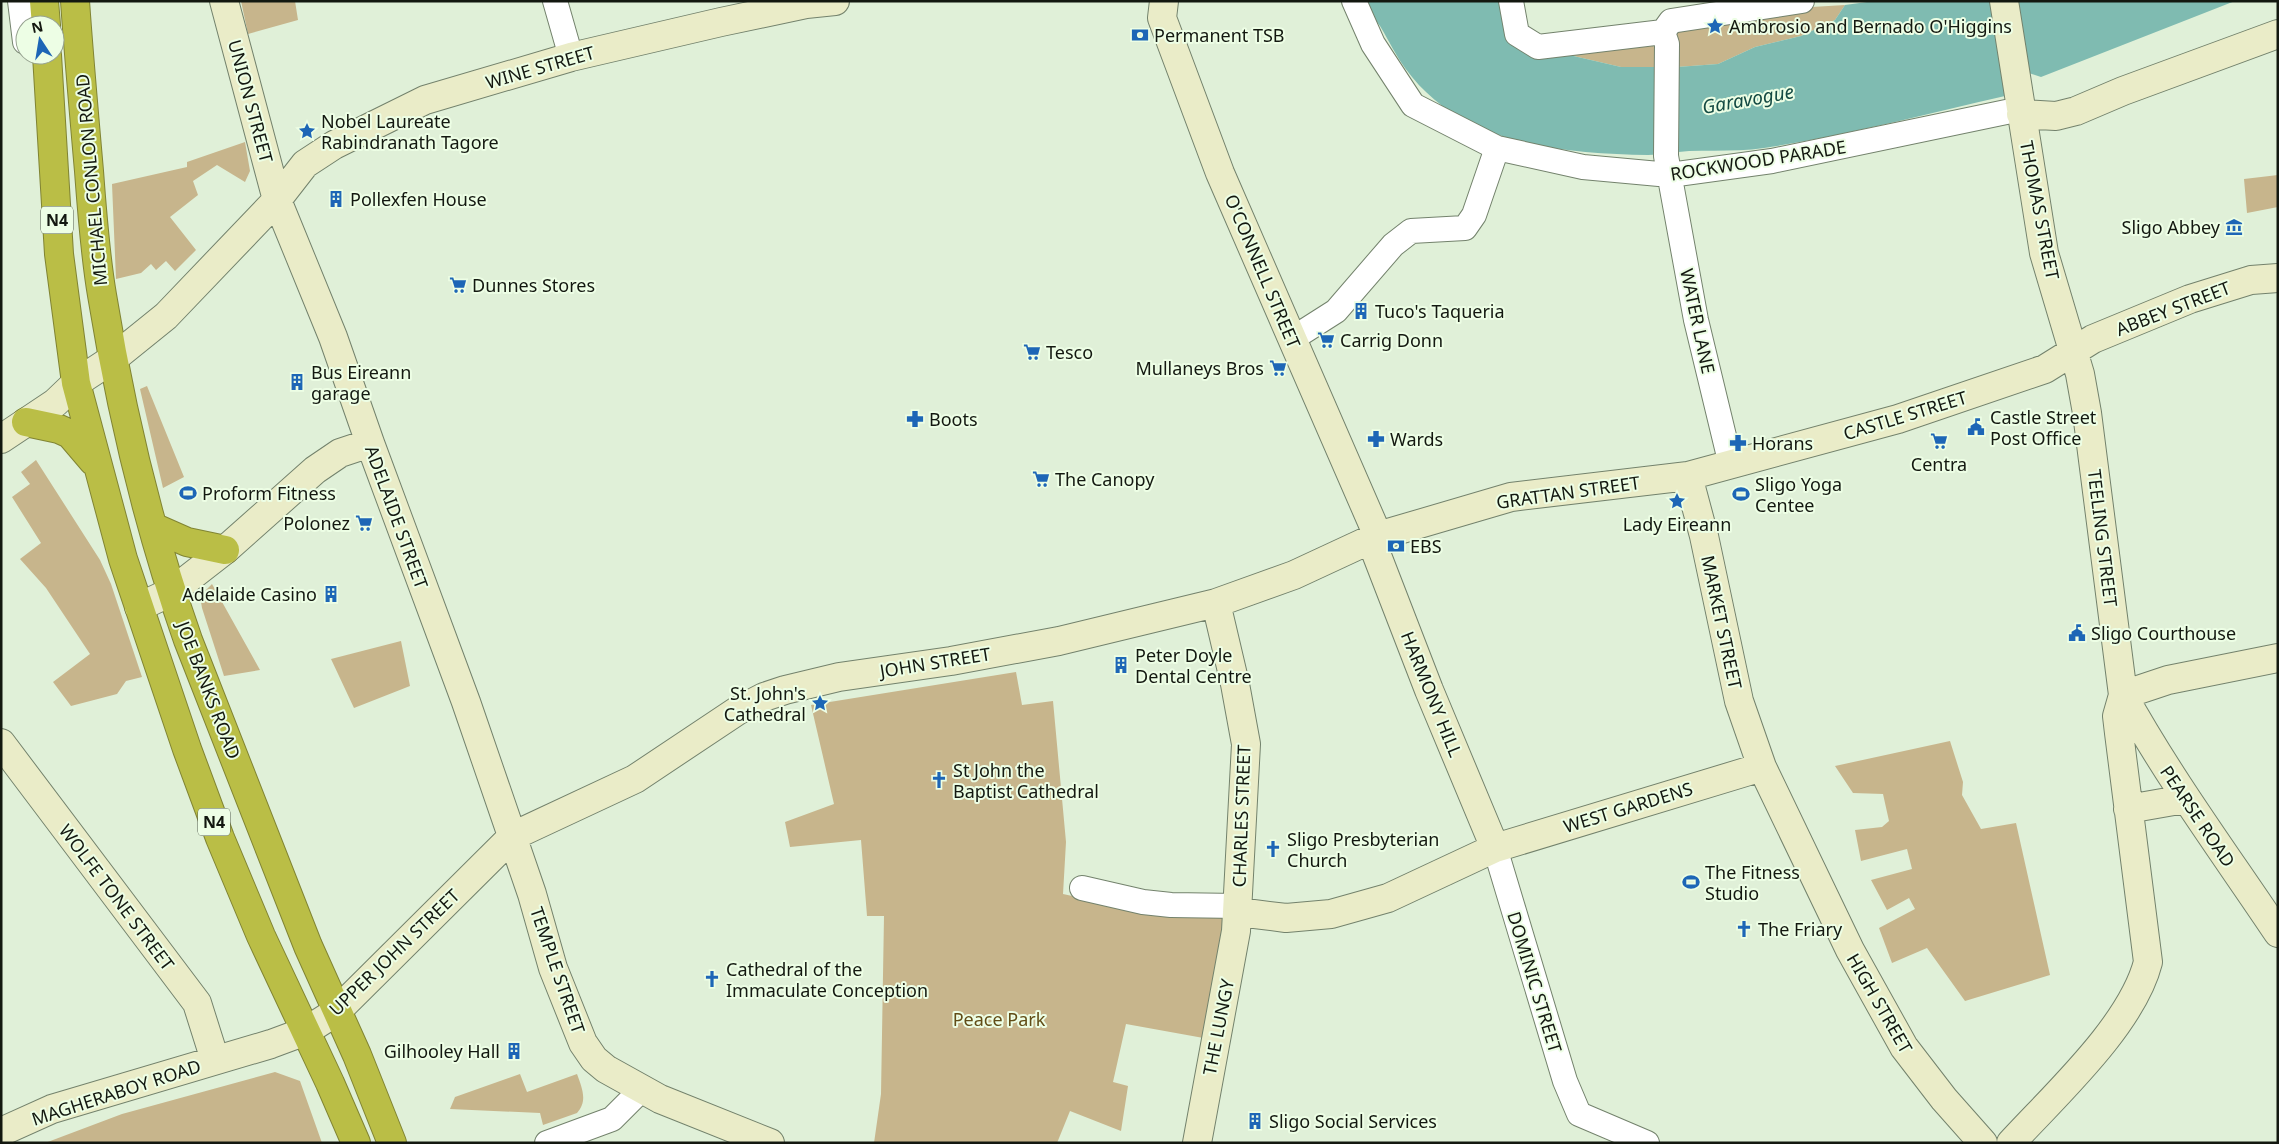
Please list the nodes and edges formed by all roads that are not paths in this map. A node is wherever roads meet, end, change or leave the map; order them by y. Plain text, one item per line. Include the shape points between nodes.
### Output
1 (20, 1) edge
2 (44, 1) edge
3 (76, 1) edge
4 (224, 1) edge
5 (555, 1) edge
6 (834, 1) edge
7 (1164, 1) edge
8 (1354, 1) edge
9 (1511, 1) edge
10 (1802, 1) edge
11 (2004, 1) edge
12 (22, 15) edge
13 (45, 15) edge
14 (2278, 34) edge
15 (1665, 38) junction
16 (571, 57) junction
17 (48, 65) edge
18 (2020, 104) junction
19 (1497, 148) junction
20 (1668, 166) junction
21 (277, 200) junction
22 (2278, 278) edge
23 (1292, 339) junction
24 (2074, 353) junction
25 (114, 358) junction
26 (76, 383) junction
27 (26, 422) junction
28 (1, 438) edge
29 (370, 443) junction
30 (1731, 465) junction
31 (97, 466) junction
32 (1688, 476) junction
33 (153, 527) junction
34 (1375, 538) junction
35 (225, 550) junction
36 (171, 592) junction
37 (1216, 603) junction
38 (138, 607) junction
39 (2278, 658) edge
40 (2123, 695) junction
41 (1, 743) edge
42 (1762, 767) junction
43 (2185, 798) junction
44 (2128, 809) junction
45 (513, 836) junction
46 (1495, 848) junction
47 (1082, 888) dead end
48 (1238, 909) junction
49 (2278, 933) edge
50 (336, 1012) junction
51 (306, 1030) junction
52 (224, 1058) junction
53 (643, 1088) junction
54 (1, 1132) edge
55 (356, 1143) edge
56 (392, 1143) edge
57 (548, 1143) edge
58 (770, 1143) edge
59 (1197, 1143) edge
60 (1647, 1143) edge
61 (1983, 1143) edge
62 (2011, 1143) edge

1 - 12 street
2 - 13 highway
3 - 25 highway, MICHAEL CONLON ROAD / N4 via 92,210
4 - 21 street, UNION STREET
5 - 16 street
6 - 16 street, WINE STREET via 721,22
7 - 23 street, O'CONNELL STREET via 1162,18 1220,173
8 - 19 street, ROCKWOOD PARADE via 1372,44 1413,105
9 - 15 street via 1517,34 1538,47
10 - 15 street via 1671,21
11 - 18 street, THOMAS STREET
14 - 18 street via 2123,91 2076,112 2056,116
15 - 20 street, WATER LANE
16 - 21 street, WINE STREET via 412,105 334,145 305,164
17 - 26 highway, MICHAEL CONLON ROAD / N4 via 59,254
18 - 20 street, ROCKWOOD PARADE via 2011,111 1772,161
18 - 24 street, THOMAS STREET via 2044,253
19 - 20 street, ROCKWOOD PARADE via 1583,167
19 - 23 street via 1474,215 1465,228 1410,231 1393,245 1336,311
20 - 30 street, WATER LANE via 1696,320
21 - 25 street, WINE STREET via 166,316
21 - 29 street, ADELAIDE STREET via 333,337
22 - 24 street, ABBEY STREET via 2251,280 2190,299 2093,340
23 - 34 street, O'CONNELL STREET
24 - 30 street, CASTLE STREET via 2045,369 1898,419
24 - 40 street, TEELING STREET via 2087,413
25 - 26 street, WINE STREET
25 - 33 highway, JOE BANKS ROAD / N4
26 - 27 street, WINE STREET via 55,403
26 - 31 highway, N4
27 - 28 street, WINE STREET
27 - 31 highway, N4 via 70,434
29 - 35 street via 340,453 315,470
29 - 45 street, ADELAIDE STREET
30 - 32 street, GRATTAN STREET
31 - 38 highway, N4
32 - 34 street, GRATTAN STREET via 1511,497
32 - 42 street, MARKET STREET via 1739,701
33 - 35 highway via 187,542
33 - 36 highway, JOE BANKS ROAD / N4
34 - 37 street, JOHN STREET via 1294,575
34 - 46 street, HARMONY HILL via 1429,690
35 - 36 street
36 - 38 street
36 - 50 highway, JOE BANKS ROAD / N4
37 - 45 street, JOHN STREET via 1058,641 839,677 785,690 737,711 635,779
37 - 48 street, CHARLES STREET via 1236,684 1246,744
38 - 51 highway, N4 via 220,838 261,936
39 - 40 street via 2168,680
40 - 43 street, PEARSE ROAD
40 - 44 street via 2117,716
41 - 52 street, WOLFE TONE STREET via 196,1003
42 - 46 street, WEST GARDENS
42 - 61 street, HIGH STREET via 1850,950 1904,1047
43 - 44 street
43 - 49 street, PEARSE ROAD
44 - 62 street via 2148,962 2145,975 2098,1047
45 - 50 street, UPPER JOHN STREET
45 - 53 street, TEMPLE STREET via 553,968 583,1044 606,1069
46 - 48 street, WEST GARDENS via 1388,898 1331,914 1286,918
46 - 60 street, DOMINIC STREET via 1565,1081 1579,1114
47 - 48 street via 1143,902
48 - 59 street, THE LUNGY
50 - 51 street, UPPER JOHN STREET
50 - 56 highway, N4
51 - 52 street, UPPER JOHN STREET
51 - 55 highway, N4
52 - 54 street, MAGHERABOY ROAD via 52,1109
53 - 57 street via 612,1119
53 - 58 street, TEMPLE STREET via 660,1099

